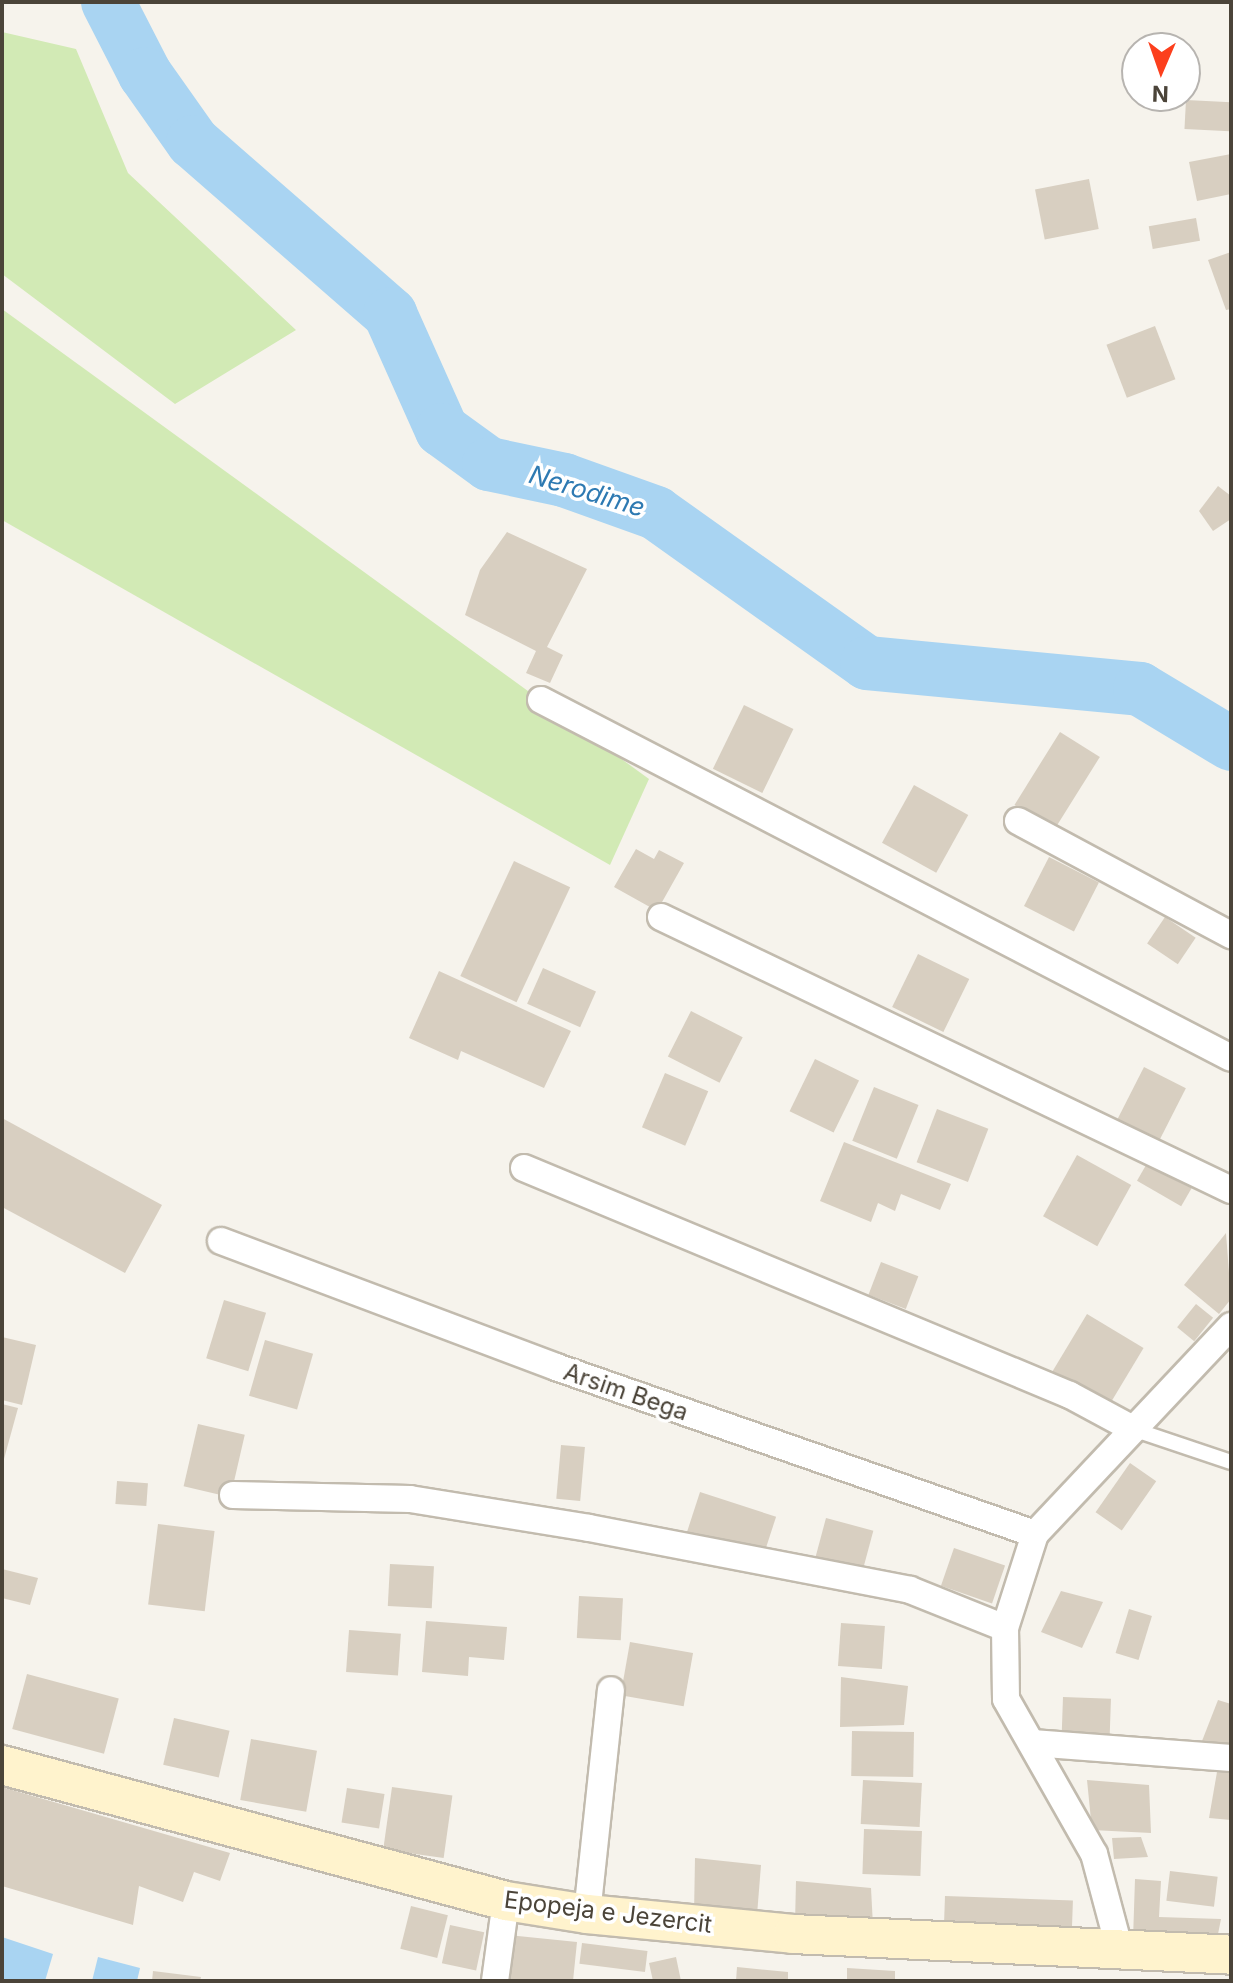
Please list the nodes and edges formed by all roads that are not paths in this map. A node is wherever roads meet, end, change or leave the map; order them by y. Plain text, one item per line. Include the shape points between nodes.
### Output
1 (541, 700) dead end
2 (1018, 821) dead end
3 (661, 917) dead end
4 (1231, 935) edge
5 (1231, 1058) edge
6 (524, 1168) dead end
7 (1231, 1190) edge
8 (221, 1241) dead end
9 (1231, 1326) edge
10 (1133, 1429) junction
11 (1231, 1462) edge
12 (233, 1495) dead end
13 (1035, 1534) junction
14 (1005, 1628) junction
15 (611, 1690) dead end
16 (1032, 1743) junction
17 (1231, 1758) edge
18 (2, 1765) edge
19 (506, 1901) junction
20 (587, 1914) junction
21 (1119, 1947) junction
22 (1231, 1955) edge
23 (495, 1981) edge

1 - 5 street
2 - 4 street
3 - 7 street
6 - 10 street via 1070,1395
8 - 13 street, Arsim Bega via 556,1367
9 - 10 street
10 - 11 lane
10 - 13 street
12 - 14 street via 410,1499 589,1528 910,1590
13 - 14 street
14 - 16 street via 1006,1699
15 - 20 street
16 - 17 street
16 - 21 street via 1094,1854
18 - 19 main road, Epopeja e Jezercit
19 - 20 main road, Epopeja e Jezercit
19 - 23 street
20 - 21 main road, Epopeja e Jezercit via 793,1934
21 - 22 main road, Epopeja e Jezercit

